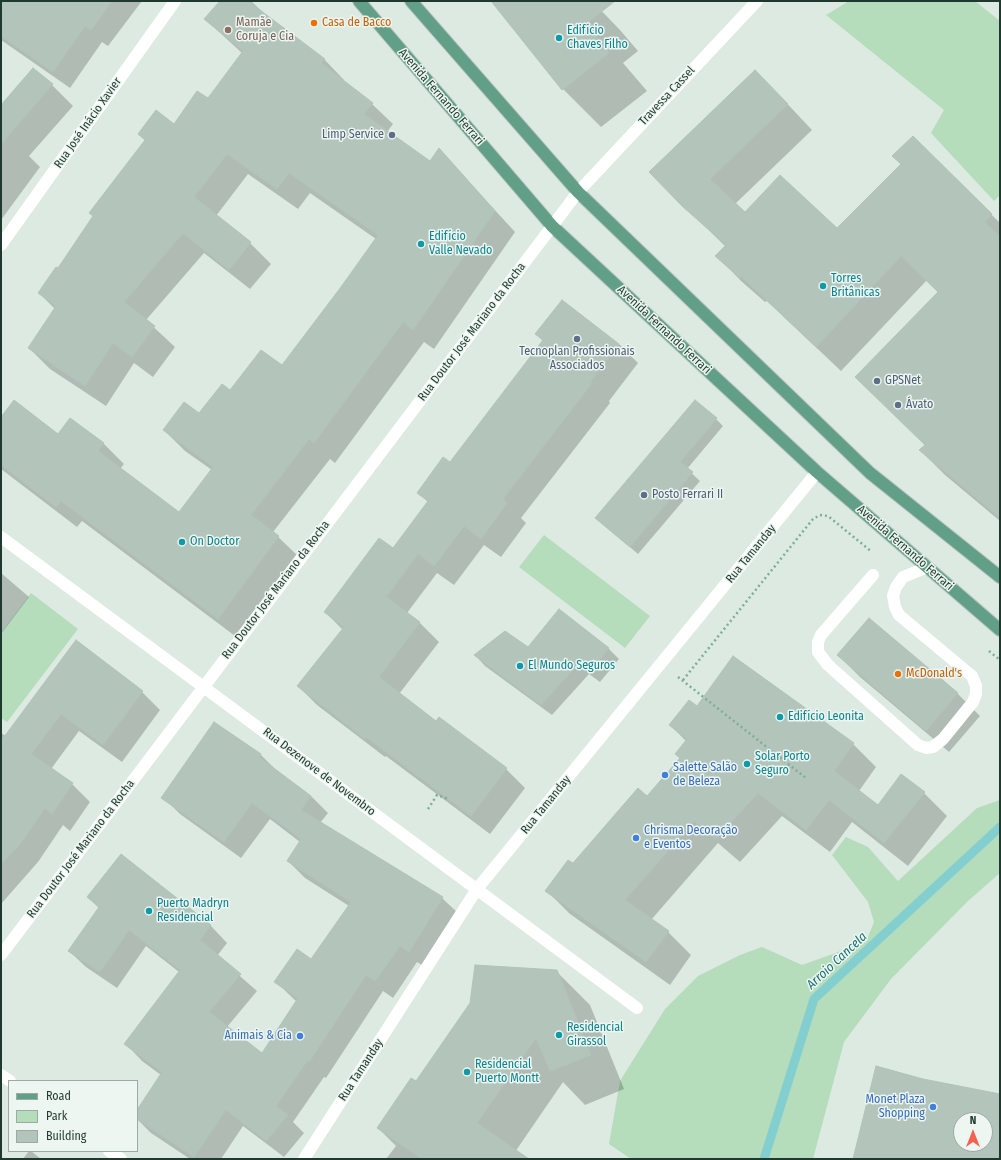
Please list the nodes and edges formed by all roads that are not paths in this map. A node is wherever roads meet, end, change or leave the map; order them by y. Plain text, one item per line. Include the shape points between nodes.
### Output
1 (175, 1) edge
2 (359, 1) edge
3 (411, 1) edge
4 (756, 1) edge
5 (578, 192) junction
6 (552, 226) junction
7 (1, 245) edge
8 (817, 472) junction
9 (1, 537) edge
10 (928, 568) junction
11 (873, 575) dead end
12 (1000, 577) edge
13 (1000, 630) edge
14 (204, 687) junction
15 (477, 889) junction
16 (1, 955) edge
17 (637, 1008) dead end
18 (111, 1152) edge
19 (121, 1159) edge
20 (304, 1159) edge

1 - 7 street, Rua José Inácio Xavier
2 - 6 main road, Avenida Fernando Ferrari
3 - 5 main road
4 - 5 street, Travessa Cassel
5 - 6 street, Travessa Cassel
5 - 12 main road via 870,473
6 - 8 main road, Avenida Fernando Ferrari
6 - 14 street, Rua Doutor José Mariano da Rocha
8 - 10 main road, Avenida Fernando Ferrari
8 - 15 street, Rua Tamanday
9 - 14 street, Rua Dezenove de Novembro
10 - 11 street via 903,577 896,586 893,596 895,606 899,615 972,676 976,694 973,702 943,738 933,747 926,748 913,740 828,665 818,652 821,635
10 - 13 main road, Avenida Fernando Ferrari
14 - 15 street, Rua Dezenove de Novembro
14 - 16 street, Rua Doutor José Mariano da Rocha
15 - 17 street, Rua Dezenove de Novembro
15 - 20 street, Rua Tamanday
18 - 19 street

